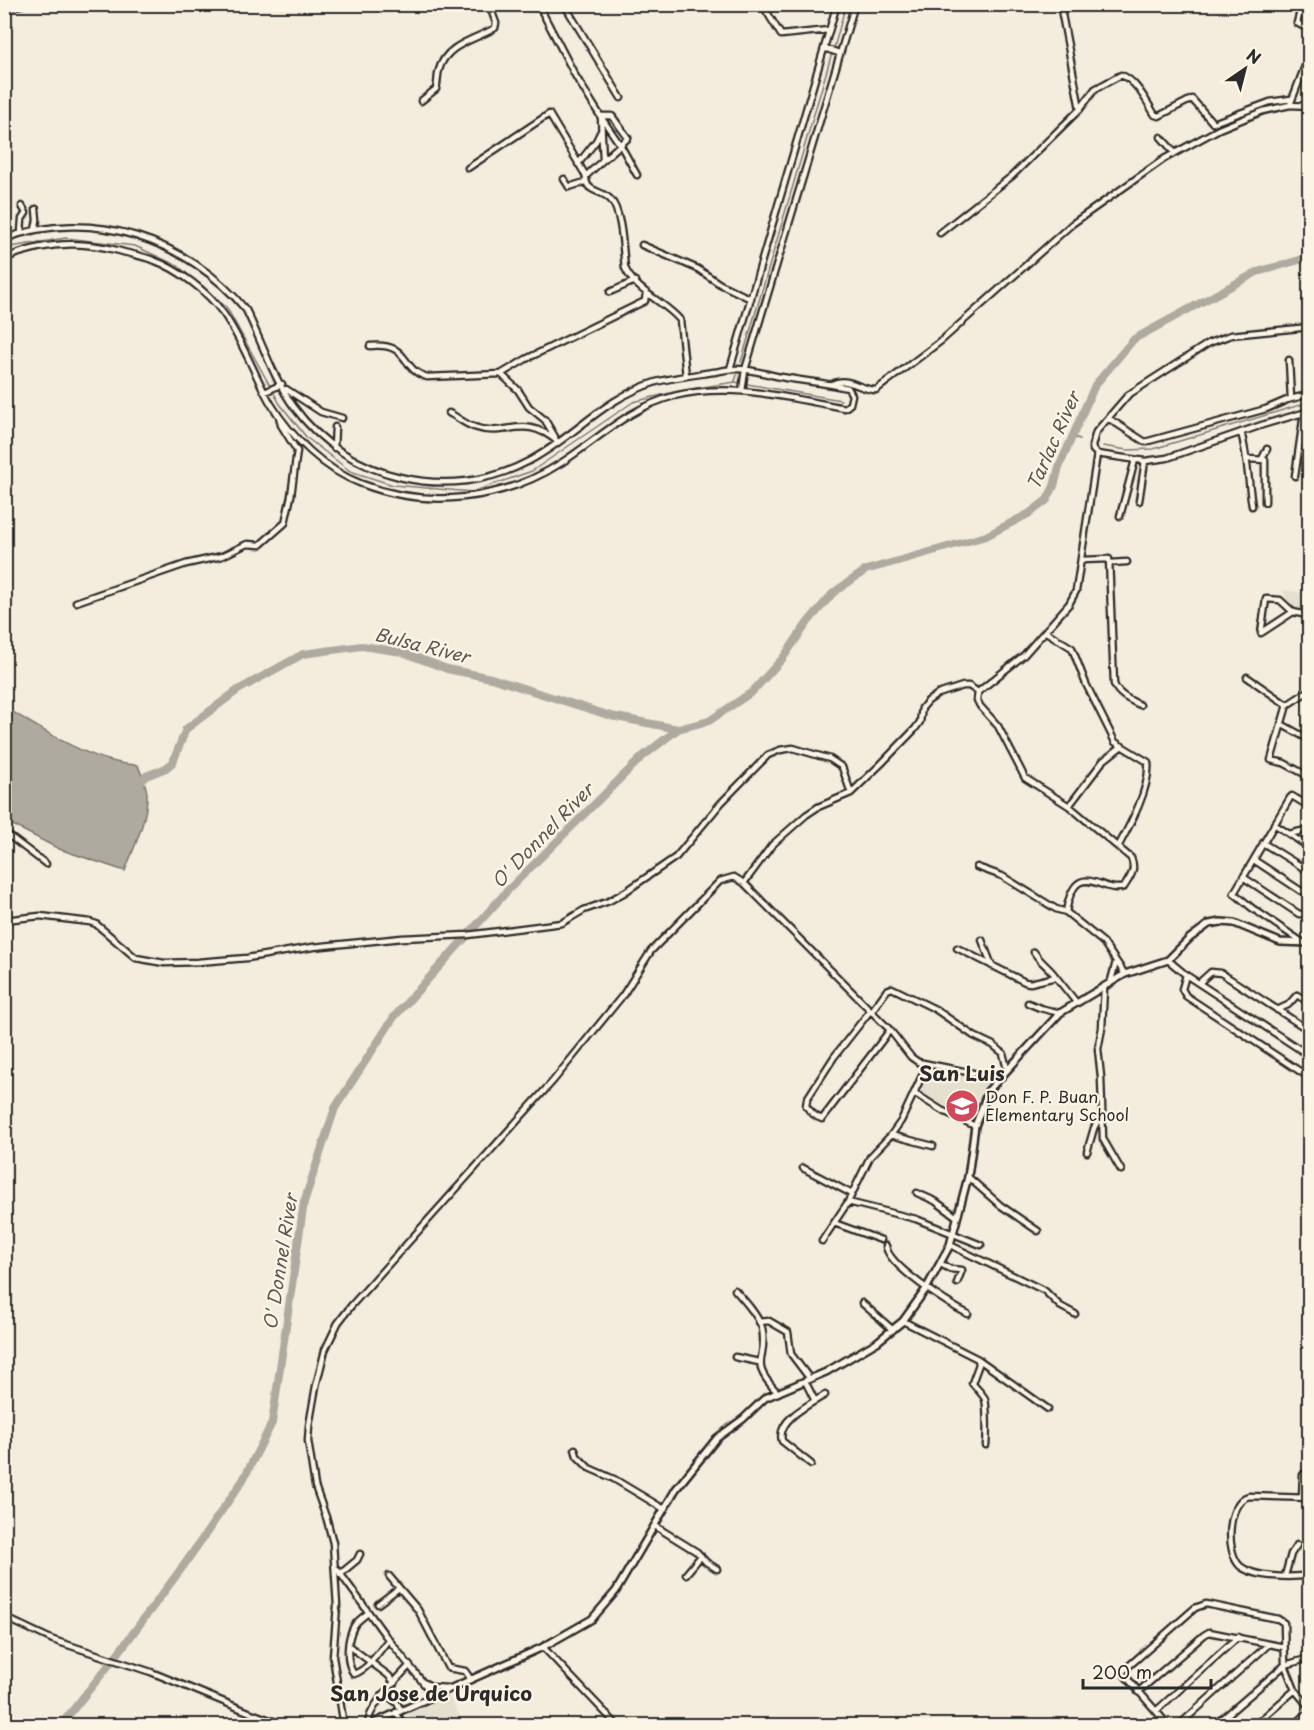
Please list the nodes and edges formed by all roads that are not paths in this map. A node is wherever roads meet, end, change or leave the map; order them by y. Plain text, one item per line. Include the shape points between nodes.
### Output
1 (22, 4) edge
2 (489, 4) edge
3 (538, 4) edge
4 (564, 4) edge
5 (762, 4) edge
6 (837, 4) edge
7 (855, 4) edge
8 (1060, 4) edge
9 (1302, 4) edge
10 (6, 7) edge
11 (1310, 22) edge
12 (8, 24) dead end
13 (829, 30) junction
14 (825, 48) junction
15 (838, 52) junction
16 (1310, 53) edge
17 (621, 98) dead end
18 (421, 101) dead end
19 (1291, 102) junction
20 (1310, 106) edge
21 (1080, 110) junction
22 (601, 117) junction
23 (602, 129) junction
24 (1161, 137) dead end
25 (621, 146) junction
26 (1174, 152) junction
27 (603, 160) junction
28 (578, 164) junction
29 (468, 168) dead end
30 (638, 175) dead end
31 (585, 176) junction
32 (564, 179) dead end
33 (585, 182) junction
34 (22, 206) dead end
35 (36, 209) dead end
36 (34, 230) junction
37 (21, 233) junction
38 (940, 233) dead end
39 (4, 239) edge
40 (642, 245) dead end
41 (4, 259) edge
42 (634, 281) junction
43 (610, 292) dead end
44 (646, 293) junction
45 (751, 299) junction
46 (1310, 327) edge
47 (370, 346) dead end
48 (1289, 360) dead end
49 (730, 369) junction
50 (745, 372) junction
51 (501, 374) junction
52 (686, 376) junction
53 (831, 384) junction
54 (281, 386) junction
55 (742, 389) junction
56 (266, 391) junction
57 (1310, 394) edge
58 (1291, 399) junction
59 (449, 412) dead end
60 (1307, 412) edge
61 (279, 416) junction
62 (342, 418) dead end
63 (1108, 418) junction
64 (335, 427) dead end
65 (1241, 432) junction
66 (558, 442) junction
67 (334, 448) junction
68 (1267, 449) dead end
69 (1097, 454) junction
70 (1248, 459) junction
71 (1262, 459) junction
72 (1135, 460) junction
73 (1145, 461) junction
74 (1295, 476) dead end
75 (1139, 501) dead end
76 (1265, 502) dead end
77 (1252, 506) dead end
78 (1120, 516) dead end
79 (1109, 551) dead end
80 (1082, 560) junction
81 (1110, 561) junction
82 (1127, 562) dead end
83 (76, 602) dead end
84 (1293, 612) junction
85 (1310, 620) edge
86 (1046, 632) junction
87 (1247, 677) dead end
88 (1310, 690) edge
89 (978, 692) junction
90 (1140, 705) dead end
91 (1287, 705) junction
92 (1281, 724) junction
93 (1310, 740) edge
94 (1122, 746) junction
95 (1310, 777) edge
96 (850, 793) junction
97 (1069, 806) junction
98 (1310, 807) edge
99 (1274, 825) junction
100 (1310, 829) edge
101 (4, 832) edge
102 (1288, 834) junction
103 (1263, 843) junction
104 (1118, 847) junction
105 (1310, 848) edge
106 (1254, 860) junction
107 (46, 864) dead end
108 (977, 867) dead end
109 (1310, 872) edge
110 (1243, 877) junction
111 (744, 883) junction
112 (1310, 891) edge
113 (1066, 912) junction
114 (1310, 914) edge
115 (4, 920) edge
116 (982, 940) dead end
117 (1307, 943) edge
118 (957, 948) dead end
119 (1034, 952) dead end
120 (1168, 960) junction
121 (1116, 962) junction
122 (992, 966) junction
123 (1125, 974) junction
124 (1186, 975) junction
125 (1056, 977) junction
126 (1200, 982) junction
127 (1110, 984) junction
128 (1104, 988) junction
129 (1076, 1002) junction
130 (1028, 1003) dead end
131 (1310, 1003) edge
132 (1277, 1010) junction
133 (870, 1011) junction
134 (1060, 1013) junction
135 (890, 1030) junction
136 (1310, 1031) edge
137 (1310, 1056) edge
138 (927, 1065) junction
139 (1007, 1069) junction
140 (1001, 1075) junction
141 (1310, 1078) edge
142 (914, 1093) junction
143 (1102, 1113) junction
144 (975, 1126) junction
145 (891, 1135) junction
146 (933, 1146) dead end
147 (1087, 1152) dead end
148 (803, 1168) dead end
149 (1121, 1170) dead end
150 (968, 1177) junction
151 (917, 1193) dead end
152 (852, 1194) junction
153 (848, 1202) junction
154 (957, 1216) junction
155 (834, 1223) junction
156 (1038, 1231) dead end
157 (953, 1232) junction
158 (881, 1240) dead end
159 (822, 1241) dead end
160 (950, 1245) junction
161 (981, 1245) dead end
162 (886, 1246) dead end
163 (941, 1264) junction
164 (957, 1283) dead end
165 (926, 1289) junction
166 (735, 1290) dead end
167 (862, 1303) dead end
168 (968, 1314) dead end
169 (1075, 1314) dead end
170 (903, 1321) junction
171 (759, 1322) junction
172 (894, 1330) junction
173 (735, 1357) dead end
174 (978, 1359) junction
175 (759, 1362) junction
176 (808, 1380) junction
177 (778, 1392) junction
178 (825, 1395) dead end
179 (815, 1401) junction
180 (1048, 1409) dead end
181 (986, 1445) dead end
182 (575, 1449) dead end
183 (811, 1464) dead end
184 (1310, 1468) edge
185 (1302, 1497) junction
186 (1310, 1498) edge
187 (664, 1509) junction
188 (655, 1526) junction
189 (1297, 1545) dead end
190 (360, 1554) dead end
191 (701, 1556) junction
192 (336, 1567) junction
193 (717, 1569) dead end
194 (340, 1574) junction
195 (686, 1574) dead end
196 (1310, 1575) edge
197 (389, 1576) dead end
198 (1285, 1576) junction
199 (399, 1588) junction
200 (378, 1604) dead end
201 (368, 1613) junction
202 (4, 1617) edge
203 (1238, 1637) junction
204 (389, 1639) junction
205 (1269, 1644) junction
206 (349, 1646) junction
207 (543, 1647) junction
208 (1284, 1647) junction
209 (1310, 1658) edge
210 (371, 1662) junction
211 (1286, 1665) junction
212 (409, 1666) junction
213 (470, 1678) junction
214 (423, 1682) junction
215 (394, 1683) junction
216 (448, 1688) junction
217 (1295, 1690) junction
218 (1138, 1692) junction
219 (385, 1694) junction
220 (434, 1695) junction
221 (1310, 1709) edge
222 (398, 1711) junction
223 (1155, 1711) junction
224 (287, 1725) edge
225 (344, 1725) edge
226 (368, 1725) edge
227 (404, 1725) edge
228 (618, 1725) edge
229 (1169, 1725) edge
230 (1178, 1725) edge
231 (1214, 1725) edge
232 (1254, 1725) edge
233 (1293, 1725) edge

1 - 10 main road
2 - 18 street via 495,28 448,53 439,69 436,89
3 - 22 street
4 - 17 street
5 - 13 street via 781,35
6 - 13 street
7 - 15 street
8 - 21 street
9 - 11 street via 1298,23 1306,28
10 - 12 street
13 - 14 street
14 - 15 street
14 - 45 street
15 - 50 street
16 - 19 street
19 - 20 street
19 - 21 street via 1270,102 1214,123 1192,99 1159,116 1132,83 1120,75 1095,89
19 - 26 street via 1219,129
21 - 38 street via 1005,183
22 - 23 street
22 - 25 street
22 - 25 street via 612,116 628,137
23 - 27 street
23 - 28 street
24 - 26 street
25 - 27 street
25 - 30 street
26 - 53 street via 1072,224 940,341 876,390 845,381
27 - 31 street
28 - 29 street via 548,114
28 - 31 street
31 - 33 street
32 - 33 street via 569,187
33 - 42 street via 590,190 610,199 616,208 626,268
34 - 37 street via 26,213
35 - 36 street
36 - 37 street
36 - 54 street via 101,227 172,250 210,275 246,310
37 - 39 street
40 - 45 street via 698,269
41 - 56 street via 59,243 99,245 163,265 192,284 222,312
42 - 43 street
42 - 44 street
44 - 51 street via 645,301
44 - 52 street via 681,324
45 - 49 street
46 - 63 street via 1231,335 1209,343 1132,391
47 - 51 street via 394,348 417,373 427,377
48 - 58 street
49 - 50 street
49 - 52 street
50 - 53 street
50 - 55 street
51 - 66 street via 545,420
52 - 66 street via 622,396
53 - 55 street via 851,391 847,407
54 - 56 street
54 - 62 street via 321,412
54 - 67 street via 300,414
55 - 61 street via 700,391 647,405 623,417 538,476 498,490 453,498 407,496 355,481 305,446
56 - 61 street
57 - 58 street
58 - 63 street via 1145,442
59 - 66 street via 474,428 500,430 524,426 541,429
60 - 65 street
60 - 74 street
61 - 83 street via 297,451 283,525 260,545 247,544 222,556 186,564
63 - 69 street via 1095,432 1092,446
64 - 67 street
65 - 70 street
65 - 73 street via 1167,458
66 - 67 street via 509,470 451,483 383,473
68 - 71 street
69 - 72 street
69 - 80 street
70 - 71 street
70 - 77 street
71 - 76 street
72 - 73 street
72 - 78 street
73 - 75 street
79 - 81 street
80 - 81 street
80 - 86 street via 1076,591
81 - 82 street
81 - 90 street via 1114,684 1121,694
84 - 84 street via 1280,600 1266,599 1261,632
84 - 85 street via 1307,615
86 - 89 street
86 - 94 street via 1072,648 1115,742
87 - 91 street
88 - 91 street
89 - 96 street via 963,686 928,701 915,729
89 - 97 street via 980,706 1005,737 1025,778
91 - 92 street
92 - 93 street
92 - 95 street via 1271,760
94 - 97 street via 1102,761
94 - 104 street via 1145,759 1149,768
96 - 111 street via 806,815 772,845
96 - 115 street via 845,773 837,763 793,748 768,755 676,856 625,892 562,923 313,947 247,958 164,963 136,958 90,922 40,916
97 - 104 street
98 - 99 street via 1292,796
99 - 102 street
99 - 103 street
100 - 102 street
101 - 107 street
102 - 105 street
103 - 106 street
103 - 109 street
104 - 113 street via 1134,864 1124,887 1084,882 1074,888
106 - 110 street
106 - 112 street via 1300,891
108 - 113 street via 1002,876
110 - 114 street via 1299,914
110 - 117 street via 1235,895
111 - 133 street
111 - 192 street via 734,878 720,881 651,951 623,995 553,1081 338,1323 316,1386 308,1441
113 - 121 street via 1103,942
116 - 122 street
117 - 120 street via 1280,942 1234,923 1221,922 1209,924
118 - 122 street
119 - 125 street
120 - 123 street
120 - 124 street
121 - 123 street
121 - 127 street
122 - 125 street via 1024,982
123 - 127 street
124 - 126 street
124 - 141 street via 1182,989 1186,996
125 - 129 street
126 - 132 street via 1218,971
126 - 137 street
127 - 128 street
128 - 129 street
128 - 143 street via 1098,1049
129 - 134 street
130 - 134 street
131 - 132 street via 1297,995
132 - 136 street
133 - 135 street
133 - 135 street via 807,1099 806,1106 811,1112 822,1119
133 - 139 street via 892,988 993,1045 1003,1053
134 - 139 street
135 - 138 street via 911,1057
138 - 140 street
138 - 142 street
139 - 140 street
140 - 144 street via 988,1091
142 - 144 street
142 - 145 street
143 - 147 street
143 - 149 street via 1104,1139
144 - 150 street
145 - 146 street
145 - 152 street via 870,1157
148 - 152 street
150 - 154 street
150 - 156 street
151 - 154 street
152 - 153 street
153 - 155 street
153 - 157 street
154 - 157 street
155 - 158 street
155 - 159 street
157 - 160 street
157 - 161 street
160 - 163 street
160 - 169 street via 1048,1292
162 - 165 street via 892,1257
163 - 164 street via 962,1270
163 - 165 street
165 - 168 street
165 - 170 street
166 - 171 street
167 - 172 street
170 - 172 street
170 - 174 street
171 - 175 street via 763,1344
171 - 176 street via 770,1321 788,1332 791,1354
172 - 176 street
173 - 175 street
174 - 180 street
174 - 181 street via 972,1383 985,1400
175 - 177 street via 763,1374
176 - 177 street
176 - 179 street
177 - 187 street via 765,1398 717,1438
178 - 179 street
179 - 183 street via 787,1420 781,1433 782,1441
182 - 187 street via 589,1467
184 - 185 street via 1303,1475
185 - 186 street
185 - 198 street via 1245,1496 1237,1503 1232,1519 1231,1550 1238,1564 1256,1573
187 - 188 street
188 - 191 street
188 - 207 street via 616,1592 599,1612
189 - 198 street
190 - 194 street
191 - 193 street
191 - 195 street
192 - 194 street
192 - 225 street via 333,1657
194 - 201 street
196 - 198 street
197 - 199 street
199 - 200 street
199 - 213 street via 418,1610 448,1668 465,1671
201 - 204 street
201 - 206 street via 353,1627
202 - 224 street via 53,1640 151,1672
203 - 205 street
203 - 218 street via 1215,1632 1204,1635
203 - 223 street
204 - 210 street
204 - 212 street
205 - 208 street
205 - 230 street
206 - 210 street
206 - 210 street via 348,1661 354,1674
207 - 213 street
207 - 228 street
208 - 211 street
208 - 218 street via 1285,1627 1281,1621 1200,1605 1123,1669 1123,1675
209 - 211 street
210 - 215 street
211 - 217 street
211 - 231 street
212 - 214 street
212 - 215 street
213 - 216 street
214 - 216 street
214 - 220 street
215 - 219 street
216 - 220 street
217 - 221 street
217 - 232 street
218 - 223 street
219 - 222 street via 398,1703
219 - 226 street via 370,1714
220 - 222 street
221 - 233 street
222 - 226 street
222 - 227 street
223 - 229 street

